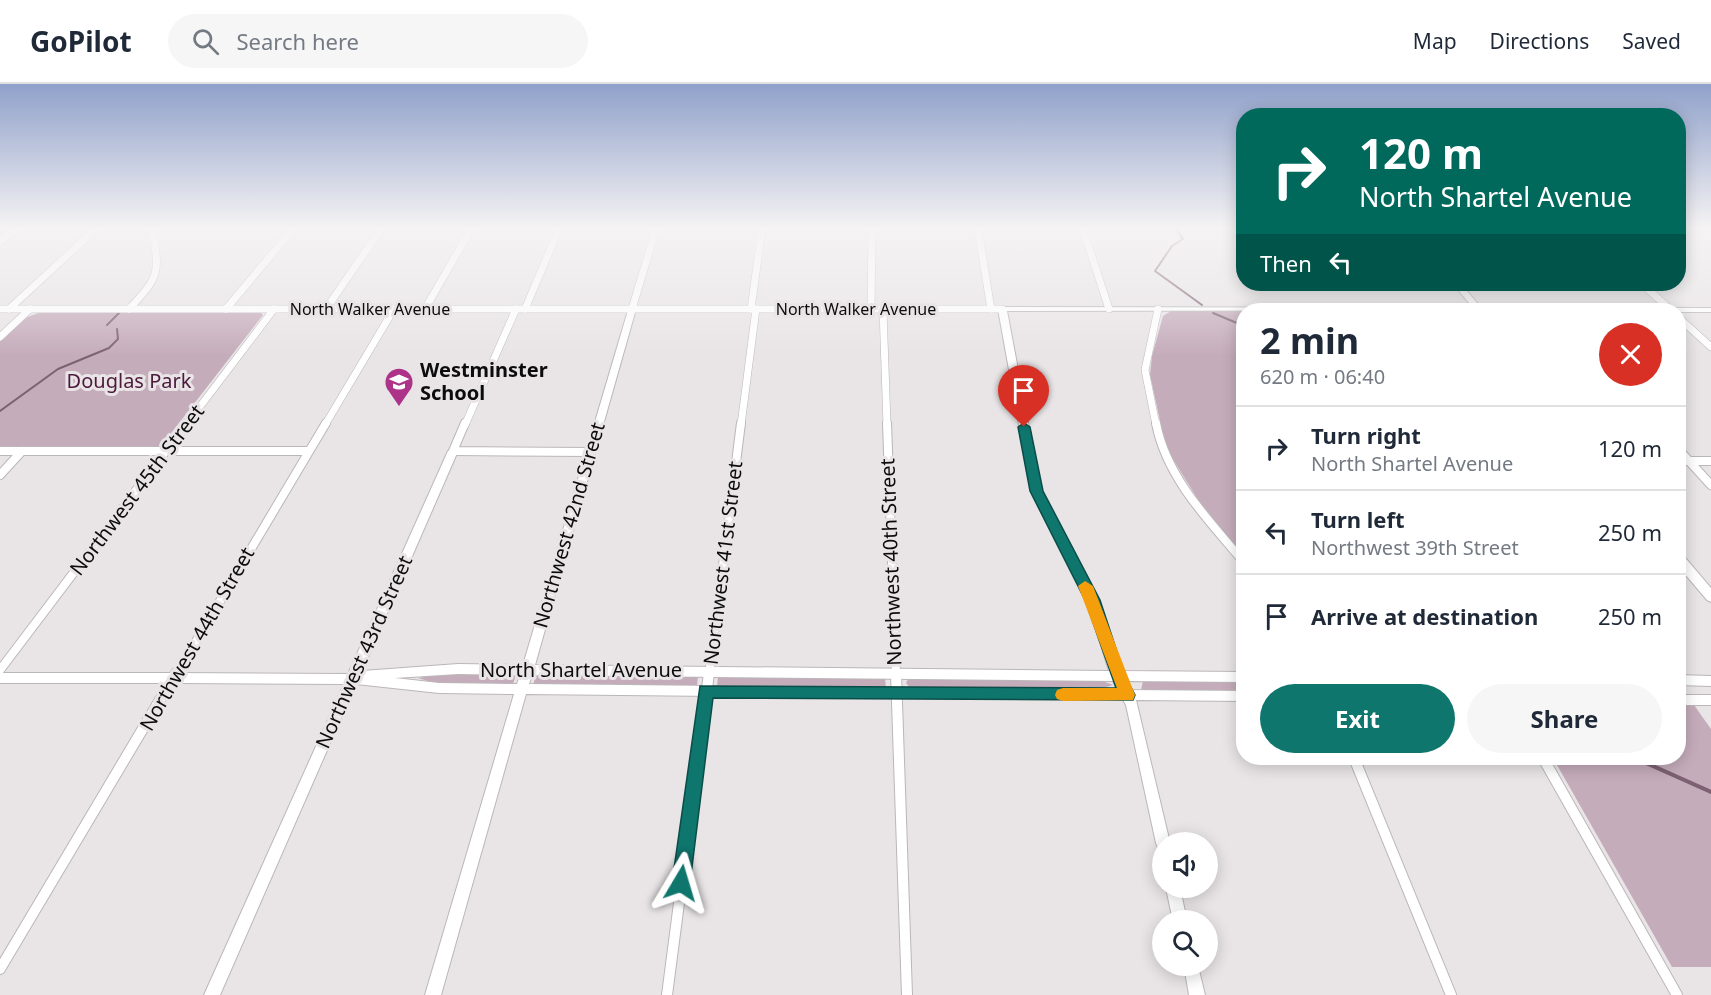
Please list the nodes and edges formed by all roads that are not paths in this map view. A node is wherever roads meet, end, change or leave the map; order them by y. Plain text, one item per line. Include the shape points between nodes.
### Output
1 (50, 272) edge
2 (158, 272) edge
3 (257, 272) edge
4 (352, 272) edge
5 (447, 272) edge
6 (541, 272) edge
7 (643, 272) edge
8 (757, 272) edge
9 (871, 272) edge
10 (985, 272) edge
11 (1097, 272) edge
12 (1463, 291) edge
13 (1650, 291) edge
14 (1473, 303) edge
15 (1663, 303) edge
16 (0, 309) edge
17 (9, 309) junction
18 (30, 309) junction
19 (129, 309) junction
20 (226, 309) junction
21 (274, 309) junction
22 (326, 309) junction
23 (394, 309) junction
24 (425, 309) junction
25 (516, 309) junction
26 (525, 309) junction
27 (632, 309) junction
28 (753, 309) junction
29 (871, 309) junction
30 (883, 309) junction
31 (991, 309) junction
32 (1002, 309) junction
33 (1109, 309) junction
34 (1158, 309) junction
35 (1236, 309) edge
36 (1686, 310) edge
37 (1711, 310) edge
38 (1686, 325) edge
39 (0, 337) edge
40 (1711, 348) edge
41 (0, 451) edge
42 (22, 451) junction
43 (165, 451) junction
44 (308, 451) junction
45 (453, 451) junction
46 (591, 452) junction
47 (1686, 457) edge
48 (1689, 461) junction
49 (1711, 461) edge
50 (0, 475) edge
51 (1711, 485) edge
52 (1236, 552) edge
53 (1686, 567) edge
54 (1711, 597) edge
55 (0, 670) edge
56 (527, 670) junction
57 (708, 671) junction
58 (895, 674) junction
59 (1118, 676) junction
60 (1236, 677) edge
61 (0, 678) edge
62 (176, 678) junction
63 (352, 679) junction
64 (1686, 680) edge
65 (1711, 681) edge
66 (521, 689) junction
67 (706, 691) junction
68 (896, 693) junction
69 (1127, 695) junction
70 (1236, 696) edge
71 (1686, 700) edge
72 (1711, 700) edge
73 (1357, 765) edge
74 (1547, 765) edge
75 (1161, 832) edge
76 (0, 969) edge
77 (1193, 976) edge
78 (212, 995) edge
79 (433, 995) edge
80 (667, 995) edge
81 (907, 995) edge
82 (1197, 995) edge
83 (1451, 995) edge
84 (1677, 995) edge

1 - 17 street
2 - 19 street
3 - 20 street
4 - 22 street
5 - 24 street
6 - 26 street
7 - 27 street, Northwest 42nd Street
8 - 28 street, Northwest 41st Street
9 - 29 street
10 - 31 street
11 - 33 street
12 - 14 main road
13 - 15 street
16 - 17 street, North Walker Avenue
17 - 18 street, North Walker Avenue
18 - 19 street, North Walker Avenue
18 - 39 street
19 - 20 street, North Walker Avenue
20 - 21 street, North Walker Avenue
21 - 22 street, North Walker Avenue
21 - 43 street, Northwest 45th Street
22 - 23 street, North Walker Avenue
23 - 24 street, North Walker Avenue
23 - 44 street, Northwest 44th Street
24 - 25 street, North Walker Avenue
25 - 26 street, North Walker Avenue
25 - 45 street, Northwest 43rd Street
26 - 27 street, North Walker Avenue
27 - 28 street, North Walker Avenue
27 - 46 street, Northwest 42nd Street
28 - 29 street, North Walker Avenue
28 - 57 street, Northwest 41st Street
29 - 30 street, North Walker Avenue
30 - 31 street, North Walker Avenue
30 - 58 street, Northwest 40th Street
31 - 32 street, North Walker Avenue
32 - 33 street, North Walker Avenue
32 - 59 street via 1036,491 1093,600
33 - 34 street, North Walker Avenue
34 - 35 street, North Walker Avenue
34 - 52 street via 1145,370 1160,446 1193,501
36 - 37 street, North Walker Avenue
38 - 40 street
41 - 42 street
42 - 43 street
42 - 50 street
43 - 44 street
43 - 55 street, Northwest 45th Street
44 - 62 street, Northwest 44th Street
45 - 46 street
45 - 63 street, Northwest 43rd Street
46 - 56 street, Northwest 42nd Street
47 - 48 street
48 - 49 street
48 - 51 street
53 - 54 main road
56 - 57 street, North Shartel Avenue
56 - 63 street, North Shartel Avenue via 439,669 369,674
56 - 66 street, Northwest 42nd Street
57 - 58 street, North Shartel Avenue
57 - 67 street, Northwest 41st Street
58 - 59 street, North Shartel Avenue
58 - 68 street, Northwest 40th Street
59 - 60 street, North Shartel Avenue
59 - 69 street
61 - 62 street, North Shartel Avenue
62 - 63 street, North Shartel Avenue
62 - 76 street, Northwest 44th Street
63 - 66 street, North Shartel Avenue via 439,688
63 - 78 street, Northwest 43rd Street
64 - 65 street
66 - 67 street, North Shartel Avenue
66 - 79 street, Northwest 42nd Street
67 - 68 street, North Shartel Avenue
67 - 80 street, Northwest 41st Street
68 - 69 street, North Shartel Avenue
68 - 81 street, Northwest 40th Street
69 - 70 street, North Shartel Avenue
69 - 75 street
71 - 72 street
73 - 83 street
74 - 84 street
77 - 82 street

